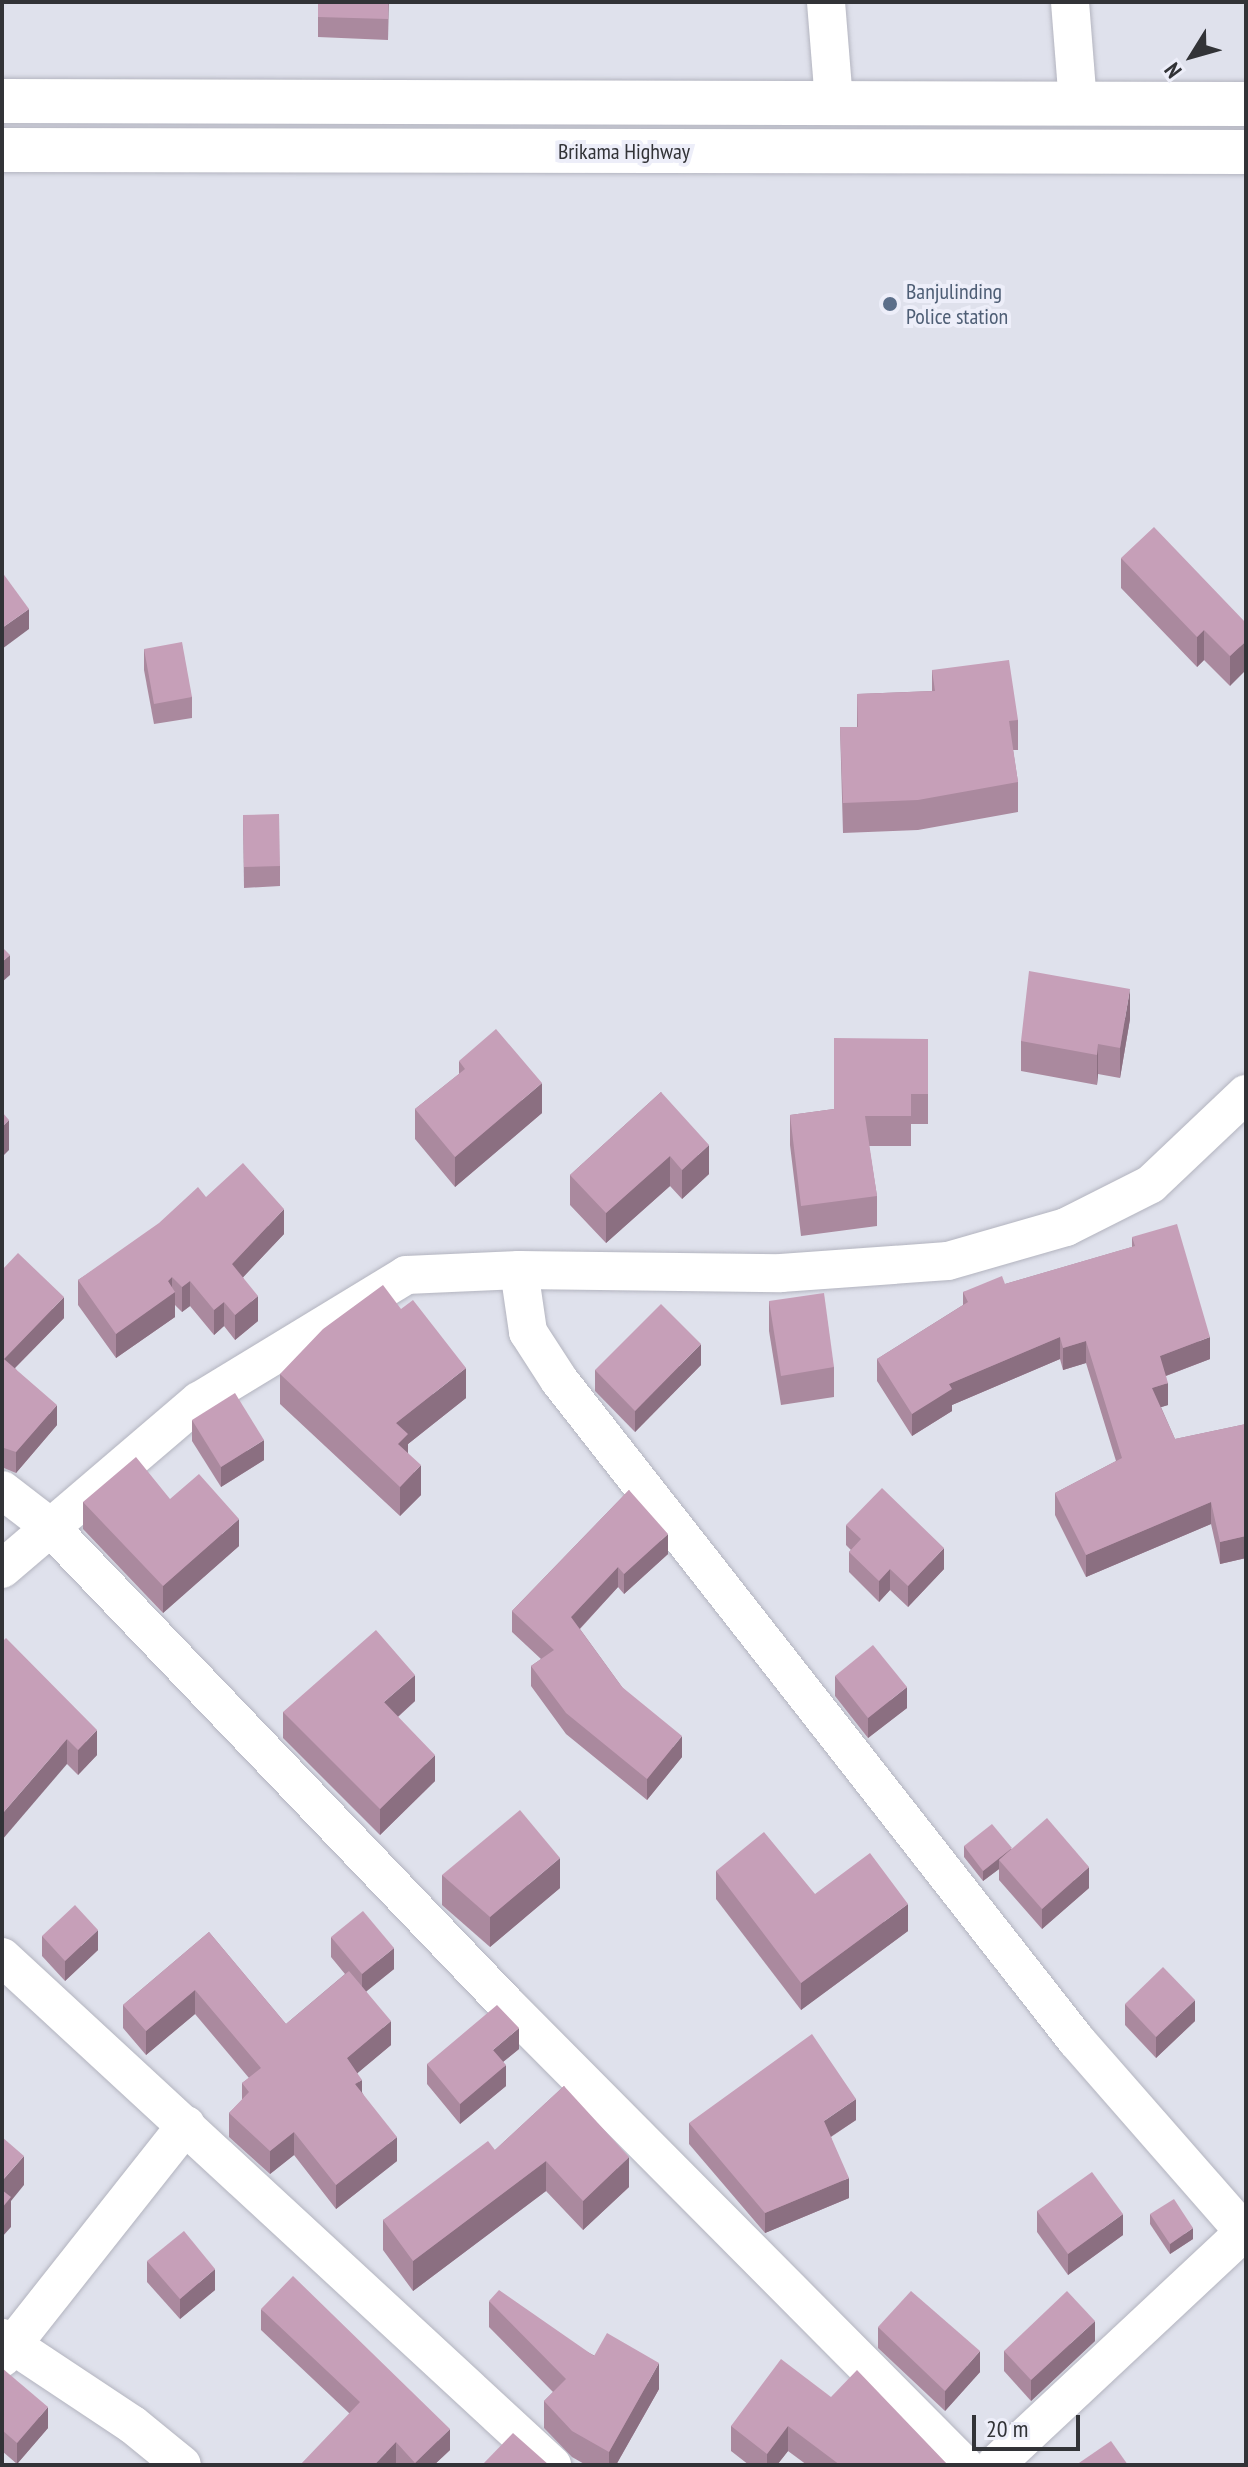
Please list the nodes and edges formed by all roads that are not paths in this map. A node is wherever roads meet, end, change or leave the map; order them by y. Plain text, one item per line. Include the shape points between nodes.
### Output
1 (826, 2) edge
2 (1070, 2) edge
3 (2, 101) edge
4 (568, 102) junction
5 (834, 102) junction
6 (1078, 104) junction
7 (1246, 104) edge
8 (2, 150) edge
9 (571, 152) junction
10 (1246, 152) edge
11 (1246, 1094) edge
12 (519, 1270) junction
13 (2, 1490) edge
14 (49, 1526) junction
15 (2, 1569) edge
16 (2, 1957) edge
17 (186, 2125) junction
18 (1245, 2233) edge
19 (6, 2347) edge
20 (182, 2465) edge
21 (552, 2465) edge
22 (964, 2465) edge
23 (995, 2465) edge

1 - 5 street
2 - 6 street
3 - 4 highway
4 - 5 highway
4 - 9 highway
5 - 6 highway
6 - 7 highway
8 - 9 highway, Brikama Highway
9 - 10 highway, Brikama Highway
11 - 12 street via 1151,1184 1066,1227 948,1261 781,1273
12 - 14 street via 406,1275 199,1401
12 - 18 street via 528,1332 559,1380 1077,2041
13 - 14 street
14 - 15 street
14 - 22 street via 507,2005
16 - 17 street
17 - 19 street
17 - 21 street
18 - 23 street
19 - 20 street via 133,2425

